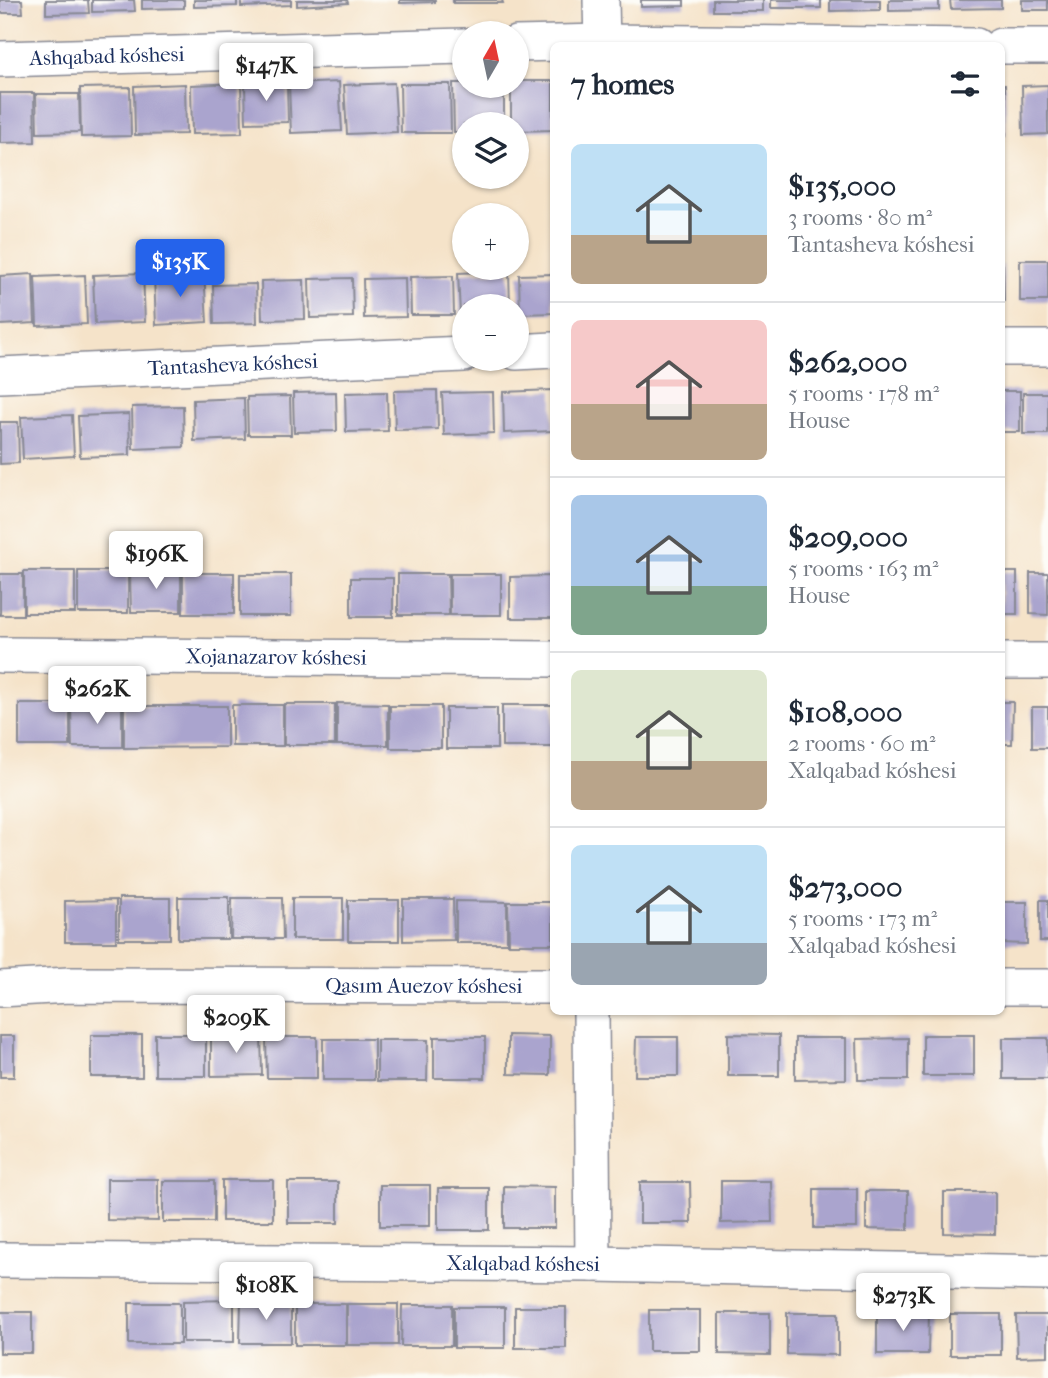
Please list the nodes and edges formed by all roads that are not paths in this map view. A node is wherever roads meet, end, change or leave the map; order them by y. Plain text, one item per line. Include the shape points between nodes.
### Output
1 (601, 0) edge
2 (601, 42) edge
3 (529, 44) edge
4 (550, 44) edge
5 (452, 46) edge
6 (1005, 46) edge
7 (1048, 46) edge
8 (0, 59) edge
9 (1005, 348) edge
10 (1048, 348) edge
11 (550, 350) edge
12 (529, 351) edge
13 (452, 355) edge
14 (0, 375) edge
15 (0, 654) edge
16 (550, 659) edge
17 (1005, 661) edge
18 (1048, 662) edge
19 (550, 986) edge
20 (1005, 987) edge
21 (1048, 988) edge
22 (0, 989) edge
23 (591, 1015) edge
24 (0, 1260) edge
25 (593, 1264) junction
26 (1048, 1273) edge

1 - 2 street
3 - 4 street
5 - 8 street, Ashqabad kóshesi
6 - 7 street
9 - 10 street
11 - 12 street
13 - 14 street, Tantasheva kóshesi
15 - 16 street, Xojanazarov kóshesi
17 - 18 street
19 - 22 street, Qasım Auezov kóshesi via 69,985
20 - 21 street
23 - 25 street
24 - 25 street, Xalqabad kóshesi
25 - 26 street, Xalqabad kóshesi

